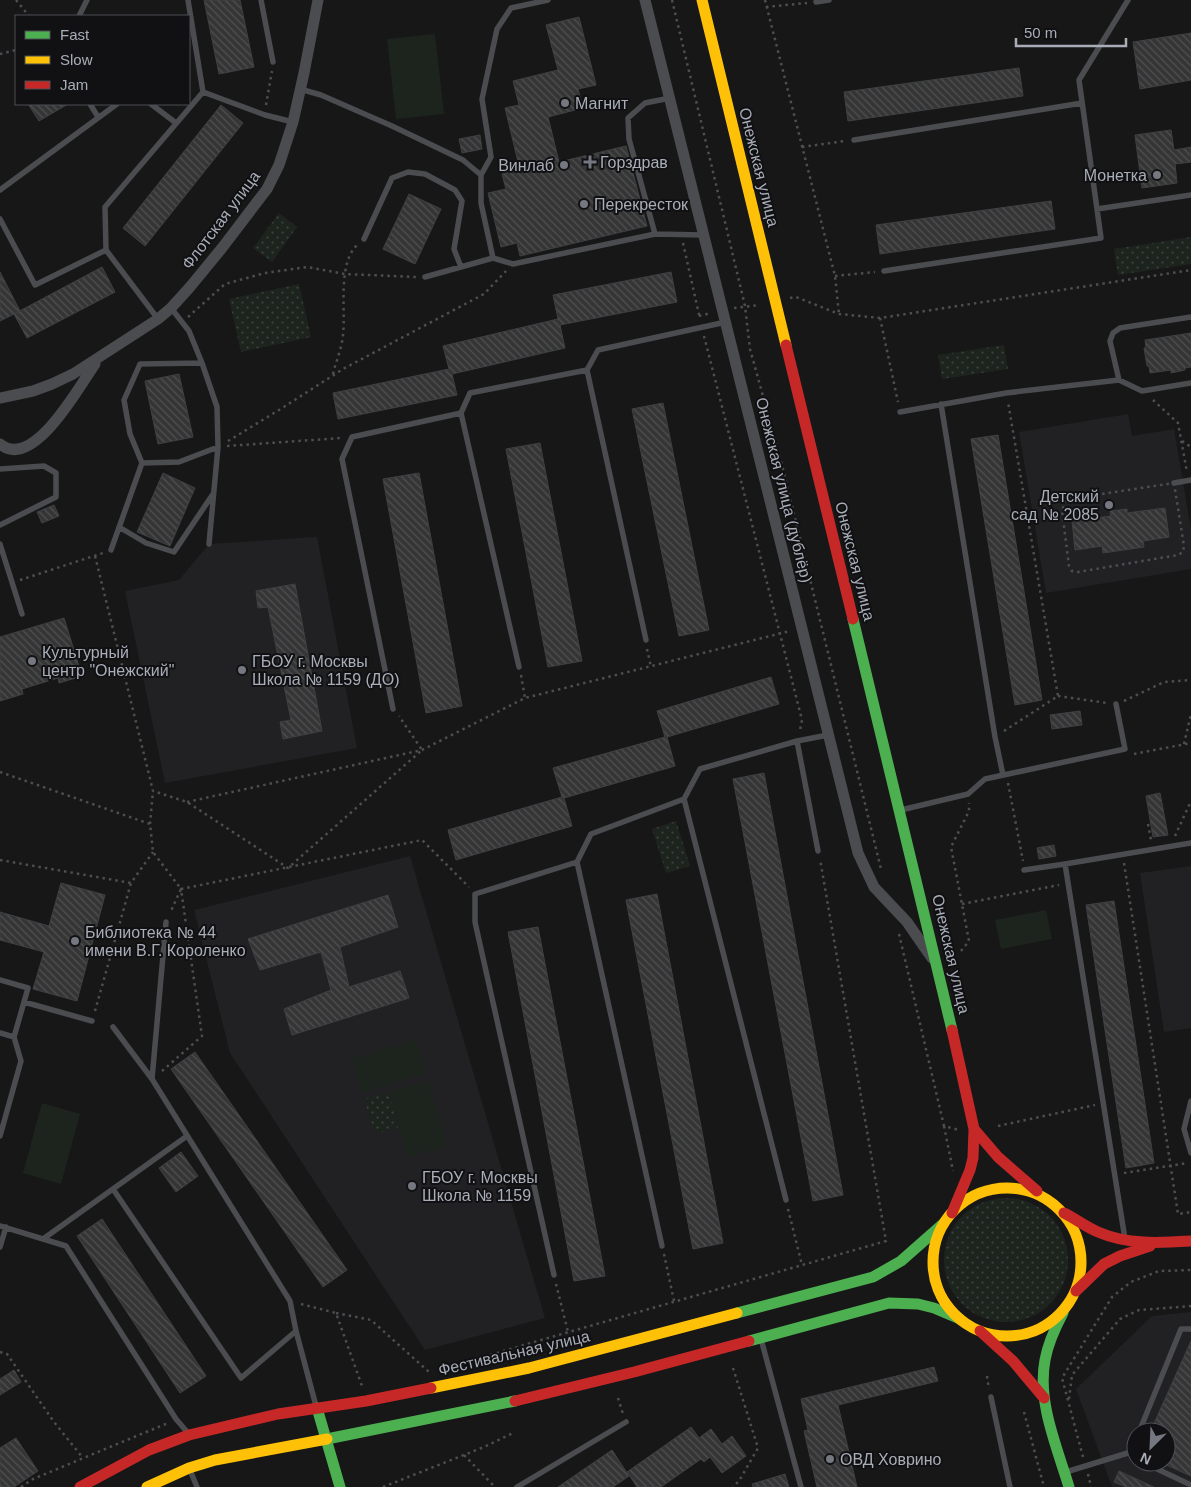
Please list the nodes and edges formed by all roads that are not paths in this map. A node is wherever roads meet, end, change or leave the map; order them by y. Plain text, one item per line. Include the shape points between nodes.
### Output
1 (87, 0) edge
2 (188, 0) edge
3 (261, 0) edge
4 (318, 0) edge
5 (548, 0) edge
6 (645, 0) edge
7 (702, 0) edge
8 (829, 0) edge
9 (1128, 0) edge
10 (816, 2) road end
11 (80, 15) edge
12 (273, 62) road end
13 (300, 89) junction
14 (203, 92) junction
15 (671, 98) junction
16 (1082, 103) junction
17 (91, 105) edge
18 (116, 105) edge
19 (152, 105) edge
20 (98, 117) junction
21 (292, 122) junction
22 (176, 123) junction
23 (854, 140) road end
24 (481, 175) junction
25 (0, 190) edge
26 (1191, 195) edge
27 (1097, 209) junction
28 (0, 219) edge
29 (655, 234) junction
30 (704, 235) junction
31 (364, 239) road end
32 (106, 250) junction
33 (493, 258) junction
34 (461, 267) junction
35 (884, 271) road end
36 (425, 277) road end
37 (171, 308) junction
38 (1191, 317) edge
39 (158, 319) junction
40 (726, 322) junction
41 (99, 358) junction
42 (202, 363) junction
43 (587, 370) junction
44 (1119, 380) junction
45 (1191, 383) edge
46 (0, 398) edge
47 (941, 404) junction
48 (900, 412) road end
49 (461, 413) junction
50 (0, 444) edge
51 (218, 447) junction
52 (142, 463) junction
53 (0, 469) edge
54 (1190, 480) edge
55 (1174, 483) road end
56 (214, 492) junction
57 (0, 524) edge
58 (119, 527) junction
59 (0, 544) edge
60 (209, 544) dead end
61 (111, 550) road end
62 (22, 614) dead end
63 (646, 640) road end
64 (519, 667) road end
65 (1116, 704) road end
66 (394, 709) road end
67 (828, 734) junction
68 (797, 741) junction
69 (1006, 777) junction
70 (684, 799) junction
71 (899, 810) junction
72 (1191, 844) edge
73 (818, 851) road end
74 (577, 862) junction
75 (1065, 864) junction
76 (1024, 870) road end
77 (166, 922) road end
78 (937, 965) junction
79 (0, 980) edge
80 (24, 1002) junction
81 (92, 1021) road end
82 (113, 1027) dead end
83 (0, 1033) edge
84 (14, 1036) junction
85 (152, 1079) junction
86 (1191, 1101) edge
87 (974, 1129) junction
88 (0, 1136) edge
89 (187, 1136) junction
90 (1191, 1153) edge
91 (113, 1189) junction
92 (1043, 1196) junction
93 (786, 1200) road end
94 (1062, 1212) junction
95 (952, 1213) junction
96 (944, 1224) junction
97 (3, 1226) edge
98 (43, 1239) junction
99 (1191, 1241) edge
100 (1126, 1242) junction
101 (1158, 1243) junction
102 (662, 1246) road end
103 (0, 1247) edge
104 (554, 1275) road end
105 (1074, 1293) junction
106 (1066, 1307) junction
107 (960, 1319) junction
108 (1191, 1329) edge
109 (296, 1330) junction
110 (978, 1330) junction
111 (761, 1337) junction
112 (991, 1397) dead end
113 (1045, 1399) junction
114 (317, 1408) junction
115 (626, 1422) road end
116 (1143, 1422) edge
117 (189, 1435) junction
118 (327, 1439) junction
119 (1126, 1456) edge
120 (189, 1468) junction
121 (1065, 1472) junction
122 (1163, 1472) edge
123 (1191, 1485) edge
124 (80, 1487) edge
125 (147, 1487) edge
126 (197, 1487) edge
127 (340, 1487) edge
128 (517, 1487) edge
129 (801, 1487) edge
130 (1010, 1487) edge
131 (1069, 1487) edge

1 - 11 lane
2 - 14 lane
3 - 12 lane
4 - 13 street, Флотская улица
5 - 24 lane via 511,8 497,29 482,99 491,157
6 - 15 street, Онежская улица (дублёр)
7 - 71 main road, Онежская улица
8 - 10 lane
9 - 16 lane via 1079,80
13 - 21 street, Флотская улица
13 - 24 lane via 392,126 463,160
14 - 21 lane
14 - 22 lane
15 - 29 lane via 645,103 628,118 629,139
15 - 30 street, Онежская улица (дублёр)
16 - 23 lane
16 - 27 lane
17 - 20 lane
18 - 20 lane
19 - 22 lane
20 - 25 lane
21 - 37 street, Флотская улица via 268,188
22 - 32 lane via 105,207
24 - 33 lane via 481,203
26 - 27 lane
27 - 35 lane via 1101,238
28 - 32 lane via 35,285
29 - 30 lane
29 - 33 lane via 512,264
30 - 40 street, Онежская улица (дублёр)
31 - 34 lane via 392,178 408,172 425,174 455,190 462,201 454,249
32 - 39 lane
33 - 34 lane
34 - 36 lane
37 - 39 street, Флотская улица
37 - 42 lane via 189,331
38 - 44 lane via 1120,328 1113,333 1110,342
39 - 41 street, Флотская улица
40 - 43 lane via 598,350
40 - 67 street, Онежская улица (дублёр)
41 - 46 street, Флотская улица via 52,384
41 - 50 street, Флотская улица via 57,419 36,441 16,449
42 - 51 lane via 217,407
42 - 52 lane via 140,364 124,400 130,434
43 - 49 lane via 470,393
43 - 63 lane
44 - 45 lane via 1142,391
44 - 47 lane
47 - 48 lane
47 - 69 lane via 995,737
49 - 64 lane
49 - 66 lane via 352,437 342,459
51 - 52 lane via 179,462
51 - 56 lane
52 - 58 lane
53 - 57 lane via 44,466 56,473 56,497
54 - 55 lane
56 - 58 lane via 174,552 146,543
56 - 60 lane
58 - 61 lane
59 - 62 lane
65 - 69 lane via 1125,749
67 - 68 lane
67 - 78 street, Онежская улица (дублёр) via 858,853 874,887 907,922
68 - 70 lane via 700,769
68 - 73 lane
69 - 71 lane via 985,780 968,794
70 - 74 lane via 591,834
70 - 93 lane
71 - 78 main road, Онежская улица
72 - 75 lane
74 - 102 lane
74 - 104 lane via 475,894 476,922
75 - 76 lane
75 - 100 lane
77 - 85 lane
78 - 87 main road, Онежская улица
79 - 80 lane via 28,988
80 - 81 lane
80 - 84 lane
82 - 85 lane
83 - 84 lane
84 - 88 lane via 21,1061
85 - 89 lane
86 - 90 lane via 1184,1129
87 - 92 main road, Онежская улица via 998,1157
87 - 95 main road, Онежская улица via 970,1170
89 - 91 lane
89 - 109 lane via 290,1301
91 - 98 lane
91 - 109 lane via 241,1378
92 - 94 main road
92 - 95 main road via 1022,1189 994,1188 972,1196
94 - 100 main road via 1104,1235
94 - 105 main road via 1077,1236 1081,1251 1082,1265
95 - 96 main road
96 - 107 main road via 934,1256 935,1278 947,1306
96 - 114 main road, Фестивальная улица via 893,1266 870,1278 529,1368
97 - 98 lane
97 - 103 lane
98 - 117 lane via 66,1246
99 - 101 main road
100 - 101 main road
101 - 105 main road via 1104,1264
105 - 106 main road
106 - 110 main road via 1050,1322 1016,1335
106 - 113 main road via 1046,1352
107 - 110 main road
107 - 111 main road via 926,1304 907,1301 863,1309
108 - 116 lane via 1181,1330
109 - 114 lane
110 - 113 main road via 1013,1361
111 - 118 main road via 536,1397
111 - 129 lane
112 - 130 lane
113 - 121 main road
114 - 117 main road, Фестивальная улица
114 - 118 main road
115 - 128 lane
117 - 124 main road, Фестивальная улица via 149,1450
118 - 120 main road
118 - 127 main road
119 - 121 lane
120 - 125 main road
120 - 126 lane
121 - 131 main road
122 - 123 lane

